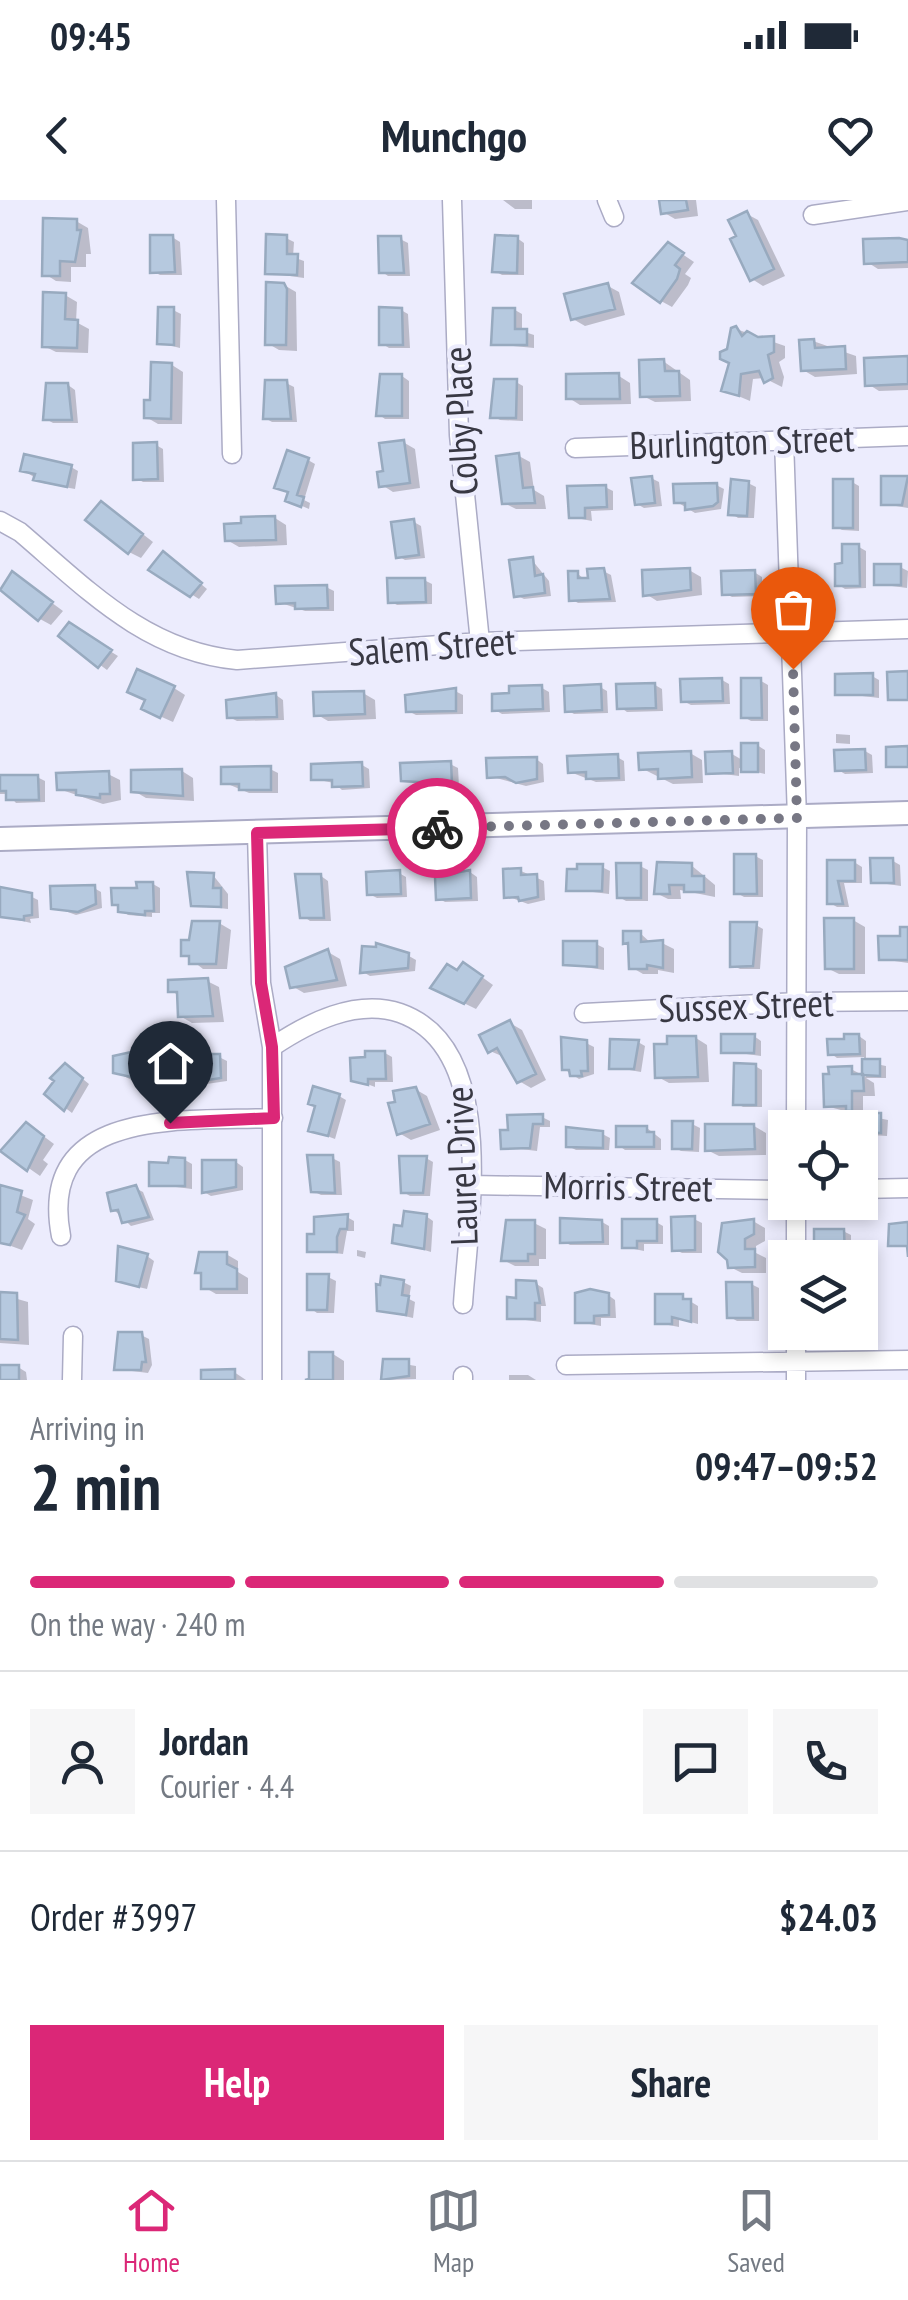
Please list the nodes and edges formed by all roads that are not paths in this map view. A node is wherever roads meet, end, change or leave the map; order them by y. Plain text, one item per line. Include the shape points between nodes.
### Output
1 (226, 200) edge
2 (452, 200) edge
3 (908, 201) edge
4 (814, 215) dead end
5 (908, 436) edge
6 (784, 440) junction
7 (575, 448) dead end
8 (232, 454) dead end
9 (0, 522) edge
10 (908, 628) edge
11 (792, 632) junction
12 (480, 642) junction
13 (908, 813) edge
14 (797, 818) junction
15 (257, 833) junction
16 (0, 838) edge
17 (798, 1002) junction
18 (908, 1002) edge
19 (584, 1013) dead end
20 (272, 1047) junction
21 (796, 1110) edge
22 (274, 1118) junction
23 (470, 1185) junction
24 (908, 1188) edge
25 (878, 1189) edge
26 (768, 1190) edge
27 (60, 1236) dead end
28 (464, 1304) dead end
29 (73, 1336) dead end
30 (796, 1350) edge
31 (796, 1358) junction
32 (908, 1360) edge
33 (566, 1365) dead end
34 (72, 1380) edge
35 (272, 1380) edge
36 (796, 1380) edge

1 - 8 street
2 - 12 street, Colby Place via 459,436
3 - 4 street
5 - 6 street, Burlington Street
6 - 7 street, Burlington Street
6 - 11 street
9 - 12 street, Salem Street via 131,626 188,652 237,660
10 - 11 street, Salem Street
11 - 12 street, Salem Street
11 - 14 street
13 - 14 street
14 - 15 street
14 - 17 street
15 - 16 street
15 - 20 street via 261,983
17 - 18 street, Sussex Street
17 - 19 street, Sussex Street
17 - 21 street
20 - 22 street
20 - 23 street, Laurel Drive via 321,1020 362,1010 384,1008 428,1029 444,1043 463,1080
22 - 27 street via 135,1125 100,1136 62,1180
22 - 35 street
23 - 26 street, Morris Street
23 - 28 street, Laurel Drive
24 - 25 street
29 - 34 street
30 - 31 street
31 - 32 street
31 - 33 street
31 - 36 street

